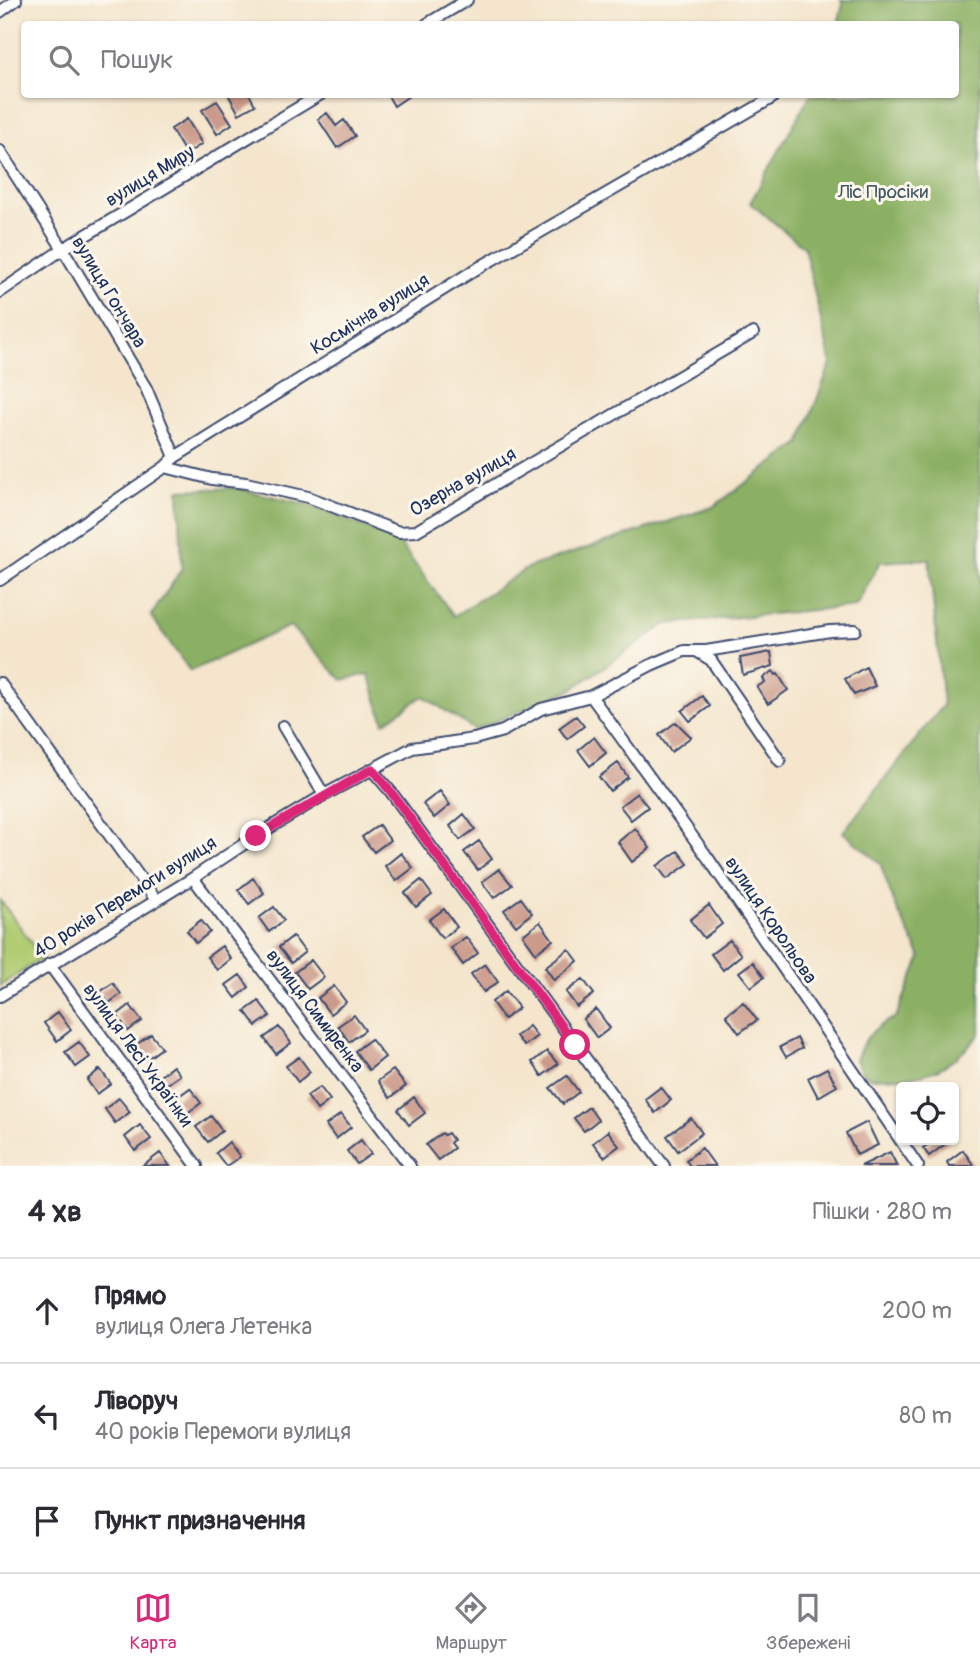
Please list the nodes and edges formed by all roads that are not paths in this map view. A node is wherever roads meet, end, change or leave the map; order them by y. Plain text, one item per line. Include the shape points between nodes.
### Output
1 (16, 0) edge
2 (467, 0) edge
3 (0, 12) edge
4 (432, 21) edge
5 (314, 98) edge
6 (772, 98) dead end
7 (0, 151) edge
8 (64, 249) junction
9 (0, 292) edge
10 (753, 332) dead end
11 (175, 457) junction
12 (165, 467) junction
13 (0, 580) edge
14 (855, 630) dead end
15 (697, 651) junction
16 (0, 683) edge
17 (591, 696) junction
18 (283, 726) dead end
19 (780, 761) dead end
20 (372, 769) junction
21 (324, 795) junction
22 (193, 878) junction
23 (156, 900) junction
24 (50, 964) junction
25 (0, 996) edge
26 (197, 1166) edge
27 (410, 1166) edge
28 (664, 1166) edge
29 (918, 1166) edge

1 - 3 street
2 - 4 street
5 - 8 street, вулиця Миру
6 - 11 street, Космічна вулиця via 473,271
7 - 8 street, вулиця Гончара
8 - 9 street, вулиця Миру
8 - 11 street, вулиця Гончара via 146,388
10 - 12 street, Озерна вулиця via 416,531 399,532 308,497
11 - 12 street, Космічна вулиця
12 - 13 street, Космічна вулиця
14 - 15 street, 40 років Перемоги вулиця
15 - 17 street, 40 років Перемоги вулиця via 662,660
15 - 19 street via 711,660
16 - 23 street
17 - 20 street, 40 років Перемоги вулиця via 541,709 503,731 412,748
17 - 29 street, вулиця Корольова via 708,858
18 - 21 street
20 - 21 street, 40 років Перемоги вулиця
20 - 28 street
21 - 22 street, 40 років Перемоги вулиця
22 - 23 street, 40 років Перемоги вулиця
22 - 27 street, вулиця Симиренка
23 - 24 street, 40 років Перемоги вулиця
24 - 25 street, 40 років Перемоги вулиця
24 - 26 street, вулиця Лесі Українки

